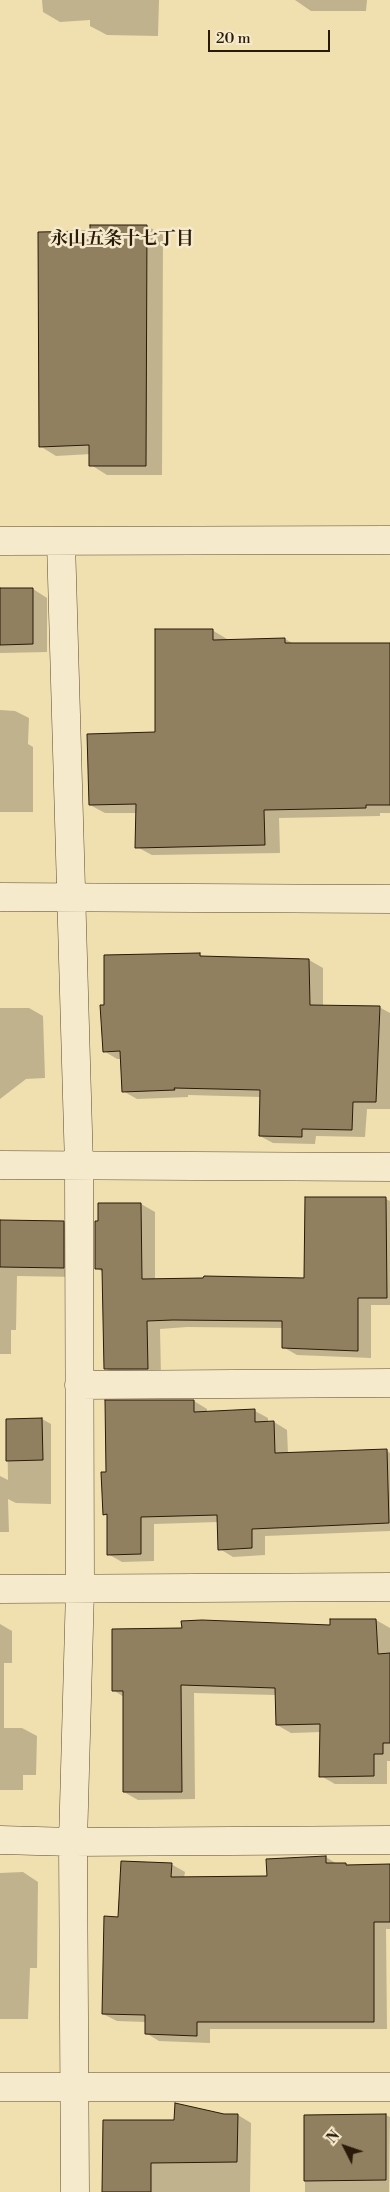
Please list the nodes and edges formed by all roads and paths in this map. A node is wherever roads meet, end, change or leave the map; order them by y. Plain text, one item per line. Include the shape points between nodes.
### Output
1 (390, 540) edge
2 (0, 541) edge
3 (61, 542) junction
4 (0, 896) edge
5 (72, 897) junction
6 (390, 899) edge
7 (0, 1165) edge
8 (79, 1166) junction
9 (390, 1167) edge
10 (390, 1383) edge
11 (79, 1385) junction
12 (390, 1587) edge
13 (0, 1589) edge
14 (80, 1590) junction
15 (0, 1840) edge
16 (390, 1840) edge
17 (73, 1842) junction
18 (0, 2087) edge
19 (76, 2087) junction
20 (390, 2087) edge
21 (75, 2192) edge

1 - 3 street
2 - 3 street
3 - 5 street
4 - 5 street
5 - 6 street
5 - 8 street
7 - 8 street
8 - 9 street
8 - 11 street
10 - 11 street
11 - 14 street
12 - 14 street
13 - 14 street
14 - 17 street
15 - 17 street
16 - 17 street
17 - 19 street
18 - 19 street
19 - 20 street
19 - 21 street

